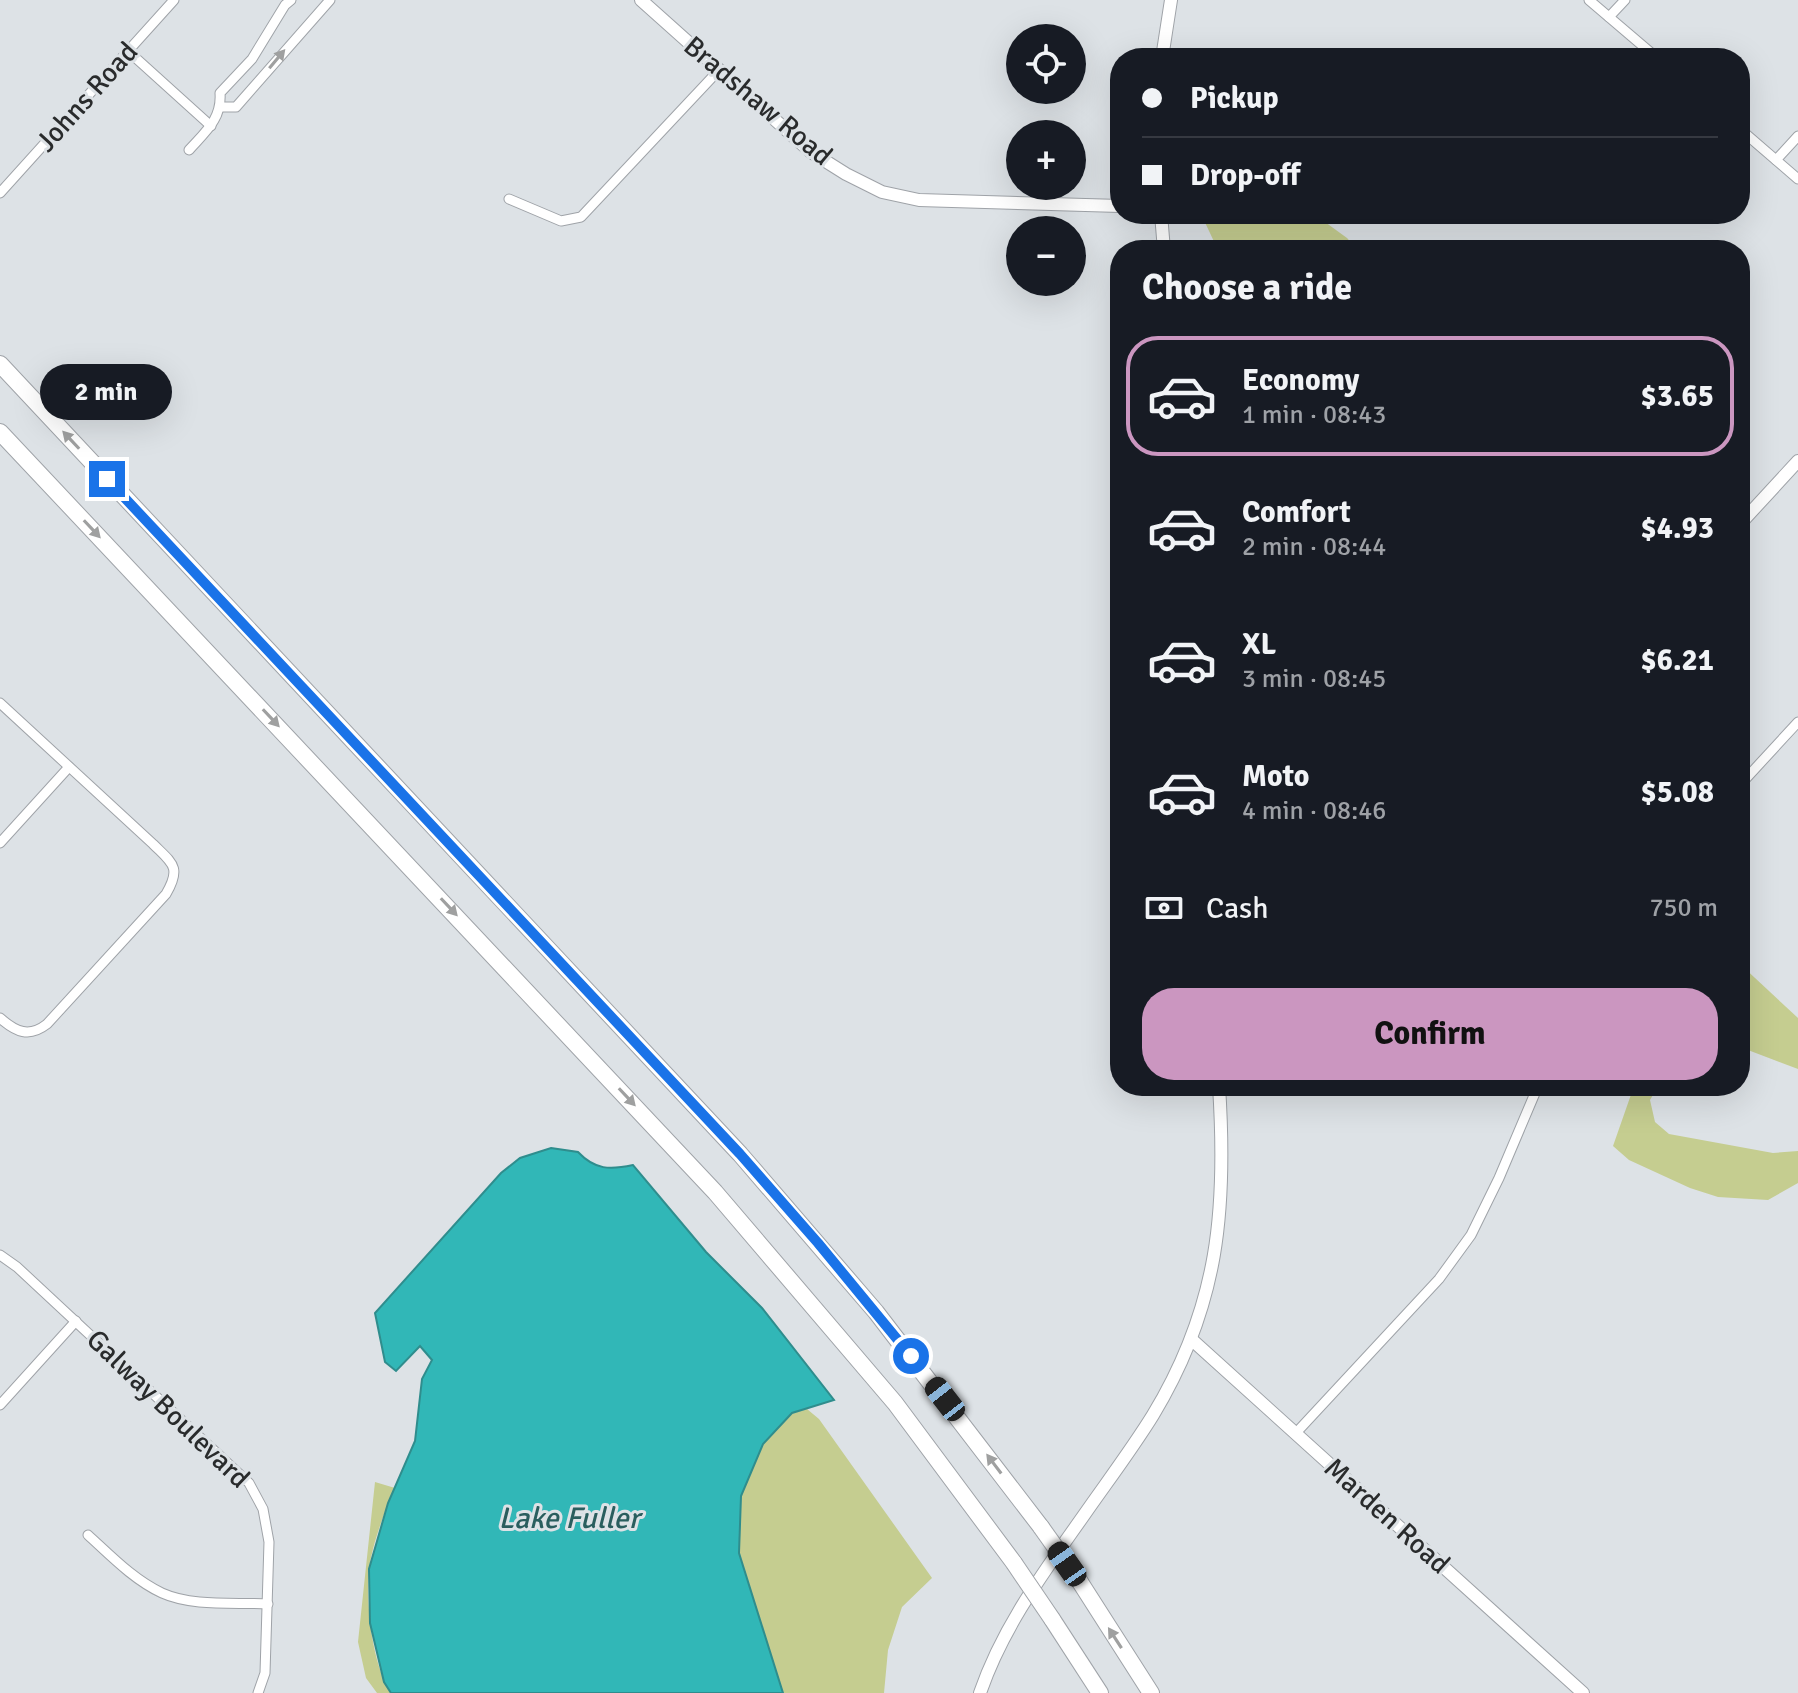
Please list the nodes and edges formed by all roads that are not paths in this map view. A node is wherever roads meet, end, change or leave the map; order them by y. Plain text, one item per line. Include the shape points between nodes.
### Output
1 (174, 0) edge
2 (291, 0) edge
3 (330, 0) edge
4 (641, 0) edge
5 (1171, 0) edge
6 (1589, 0) edge
7 (1625, 0) edge
8 (1609, 17) junction
9 (1162, 48) edge
10 (1645, 48) edge
11 (128, 51) junction
12 (719, 70) junction
13 (221, 107) junction
14 (211, 126) junction
15 (1798, 136) edge
16 (1750, 138) edge
17 (189, 150) dead end
18 (1776, 160) junction
19 (1798, 179) edge
20 (0, 193) edge
21 (509, 199) dead end
22 (1110, 206) edge
23 (0, 364) edge
24 (0, 432) edge
25 (1798, 461) edge
26 (1750, 513) edge
27 (0, 703) edge
28 (1798, 722) edge
29 (69, 767) junction
30 (1750, 774) edge
31 (0, 843) edge
32 (0, 1018) edge
33 (1222, 1096) edge
34 (1534, 1096) edge
35 (0, 1255) edge
36 (76, 1321) junction
37 (1191, 1339) junction
38 (0, 1405) edge
39 (1295, 1434) junction
40 (88, 1535) dead end
41 (268, 1604) junction
42 (258, 1693) edge
43 (980, 1693) edge
44 (1100, 1693) edge
45 (1151, 1693) edge
46 (1583, 1693) edge

1 - 11 street, Johns Road
2 - 13 street via 252,59 220,93
13 -> 3 street via 236,107
4 - 12 street, Bradshaw Road
5 - 9 street
6 - 8 street
7 - 8 street
8 - 10 street
11 - 14 street
11 - 20 street, Johns Road
12 - 21 street via 581,217 561,221
12 - 22 street, Bradshaw Road via 811,152 882,192 919,200
13 - 14 street
14 - 17 street
15 - 18 street
16 - 18 street
18 - 19 street
45 -> 23 highway, bridge via 1041,1527 876,1312 740,1154
24 -> 44 highway, bridge via 715,1192 895,1403 1014,1563
25 - 26 street
27 - 29 street
28 - 30 street
29 - 31 street
29 - 32 street via 173,864 173,881 38,1031 20,1033
33 - 37 street via 1222,1206
34 - 39 street via 1471,1235 1439,1279
35 - 36 street, Galway Boulevard
36 - 38 street
36 - 41 street, Galway Boulevard via 249,1483 263,1509 269,1542
37 - 39 street, Marden Road
37 - 43 street via 1154,1414 1023,1602
39 - 46 street, Marden Road
40 - 41 street via 139,1580 164,1594 187,1601
41 - 42 street, Galway Boulevard via 265,1673

